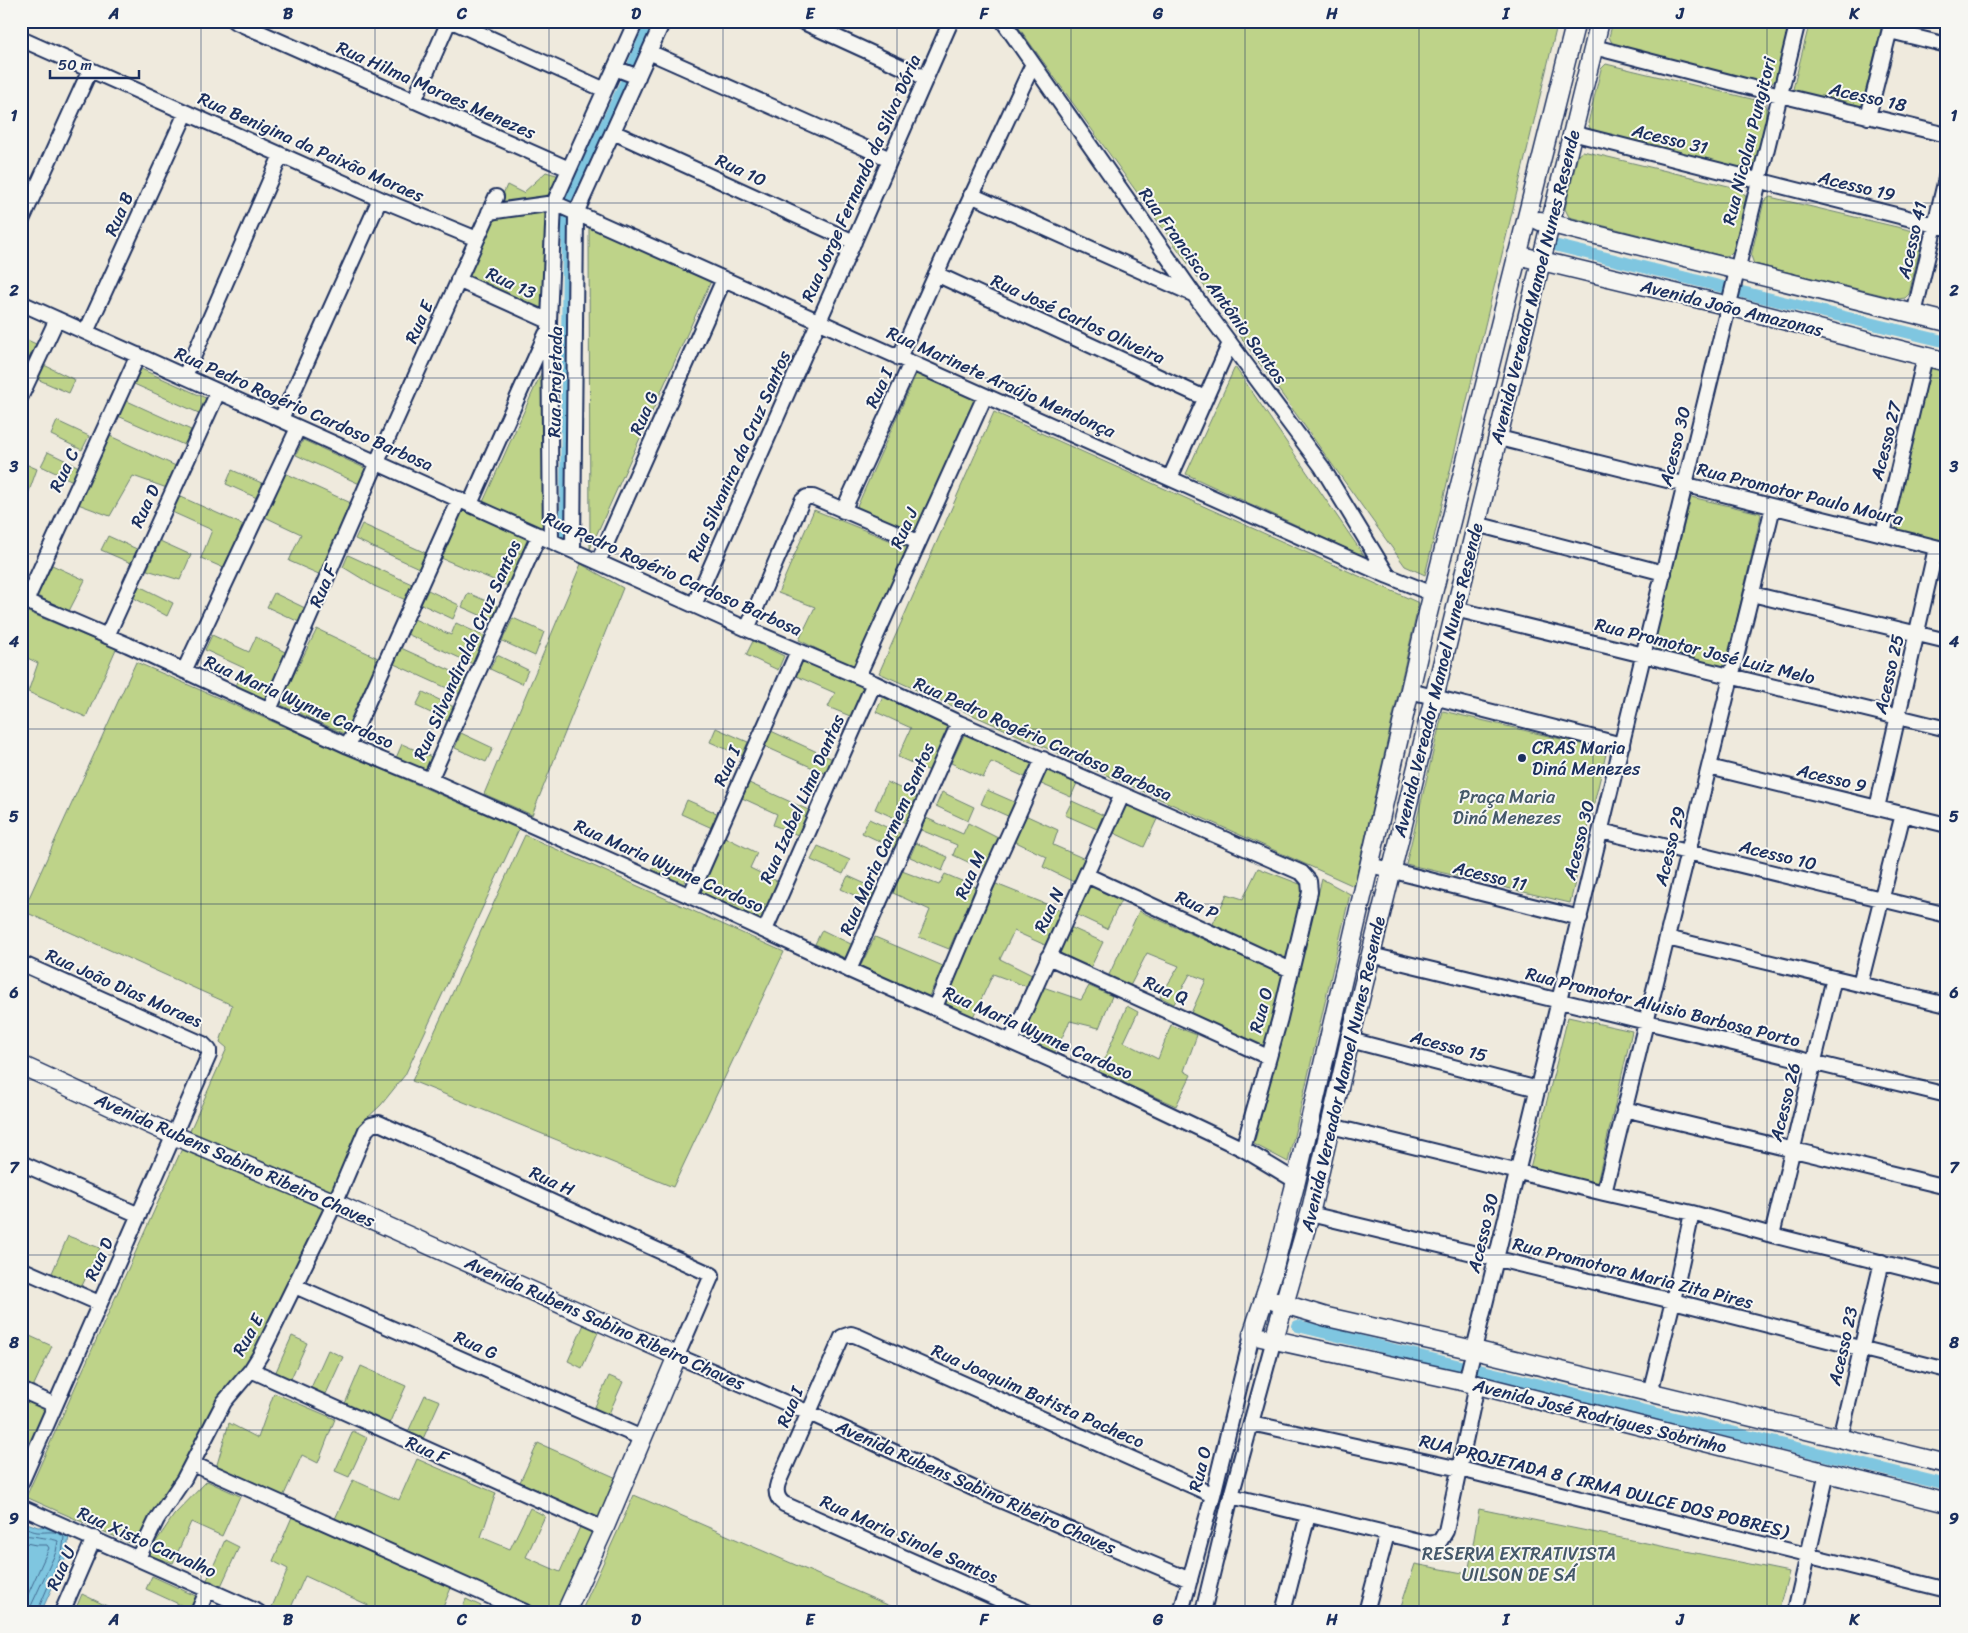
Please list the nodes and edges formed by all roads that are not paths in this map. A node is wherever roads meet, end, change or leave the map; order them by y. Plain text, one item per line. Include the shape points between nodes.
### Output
1 (234, 21) edge
2 (450, 21) edge
3 (636, 21) edge
4 (662, 21) edge
5 (801, 21) edge
6 (951, 21) edge
7 (1003, 21) edge
8 (1576, 21) edge
9 (1600, 21) edge
10 (1798, 21) edge
11 (1891, 26) edge
12 (21, 39) edge
13 (1947, 45) edge
14 (1594, 47) junction
15 (649, 52) junction
16 (1033, 64) junction
17 (615, 68) junction
18 (90, 70) junction
19 (638, 77) junction
20 (926, 78) junction
21 (605, 90) junction
22 (1780, 95) junction
23 (414, 100) junction
24 (186, 113) junction
25 (1868, 117) junction
26 (613, 132) junction
27 (1572, 133) junction
28 (1947, 135) edge
29 (281, 155) junction
30 (890, 160) junction
31 (569, 169) junction
32 (1947, 174) edge
33 (1759, 181) junction
34 (971, 195) junction
35 (496, 197) dead end
36 (380, 199) junction
37 (554, 203) junction
38 (489, 212) junction
39 (576, 213) junction
40 (1526, 218) junction
41 (21, 222) edge
42 (1550, 223) junction
43 (1941, 226) edge
44 (477, 239) junction
45 (854, 242) junction
46 (1517, 254) junction
47 (1542, 260) junction
48 (1737, 270) junction
49 (936, 274) junction
50 (724, 279) junction
51 (458, 280) junction
52 (1196, 296) junction
53 (21, 302) edge
54 (1729, 306) junction
55 (1914, 314) junction
56 (57, 319) junction
57 (818, 322) junction
58 (1947, 322) edge
59 (549, 325) junction
60 (86, 332) junction
61 (1230, 343) junction
62 (138, 355) junction
63 (1925, 357) junction
64 (905, 360) junction
65 (1947, 362) edge
66 (185, 376) junction
67 (218, 392) junction
68 (21, 396) edge
69 (985, 396) junction
70 (1205, 398) junction
71 (282, 419) junction
72 (298, 428) junction
73 (1498, 438) junction
74 (377, 462) junction
75 (1170, 478) junction
76 (1685, 485) junction
77 (465, 502) junction
78 (1773, 507) junction
79 (843, 511) junction
80 (1476, 524) junction
81 (1883, 534) junction
82 (545, 538) junction
83 (918, 542) junction
84 (1942, 549) edge
85 (572, 550) junction
86 (598, 562) junction
87 (1664, 573) junction
88 (1388, 576) junction
89 (1433, 594) junction
90 (1752, 594) junction
91 (24, 600) edge
92 (1456, 603) junction
93 (694, 605) junction
94 (747, 629) junction
95 (1917, 634) junction
96 (107, 636) junction
97 (1947, 641) edge
98 (798, 651) junction
99 (1644, 655) junction
100 (184, 671) junction
101 (858, 676) junction
102 (1731, 677) junction
103 (874, 683) junction
104 (1410, 691) junction
105 (1433, 697) junction
106 (269, 710) junction
107 (1898, 718) junction
108 (959, 723) junction
109 (1947, 730) edge
110 (1622, 745) junction
111 (348, 746) junction
112 (1043, 760) junction
113 (1709, 768) junction
114 (430, 780) junction
115 (1122, 795) junction
116 (1877, 808) junction
117 (1903, 814) junction
118 (1947, 825) edge
119 (1601, 831) junction
120 (1688, 852) junction
121 (1370, 865) junction
122 (1391, 870) junction
123 (1086, 875) junction
124 (1309, 881) joint
125 (690, 896) junction
126 (1882, 899) junction
127 (1947, 915) edge
128 (1580, 918) junction
129 (765, 930) junction
130 (1667, 938) junction
131 (1371, 955) junction
132 (1048, 957) junction
133 (21, 963) edge
134 (849, 970) junction
135 (1291, 970) junction
136 (1834, 978) junction
137 (1860, 984) junction
138 (1559, 1001) junction
139 (1947, 1005) edge
140 (935, 1007) junction
141 (1646, 1022) junction
142 (1350, 1040) junction
143 (1011, 1041) junction
144 (209, 1050) joint
145 (1268, 1057) junction
146 (1814, 1063) junction
147 (21, 1065) edge
148 (1538, 1089) junction
149 (1947, 1095) edge
150 (1624, 1109) junction
151 (375, 1123) joint
152 (1331, 1126) junction
153 (173, 1135) junction
154 (1243, 1149) junction
155 (1792, 1150) junction
156 (21, 1163) edge
157 (1518, 1172) junction
158 (1296, 1181) junction
159 (1947, 1187) edge
160 (1604, 1193) junction
161 (335, 1203) junction
162 (1692, 1213) junction
163 (1310, 1214) junction
164 (139, 1215) junction
165 (1772, 1235) junction
166 (1496, 1260) junction
167 (1882, 1262) junction
168 (21, 1269) edge
169 (1272, 1275) junction
170 (1947, 1278) edge
171 (1291, 1282) junction
172 (295, 1286) junction
173 (1264, 1298) junction
174 (1673, 1301) junction
175 (99, 1303) junction
176 (1291, 1306) junction
177 (847, 1335) joint
178 (1252, 1335) junction
179 (1280, 1340) junction
180 (1861, 1349) junction
181 (1474, 1350) junction
182 (677, 1356) junction
183 (251, 1370) junction
184 (1947, 1370) edge
185 (1472, 1384) junction
186 (21, 1390) edge
187 (1650, 1393) junction
188 (55, 1405) junction
189 (807, 1412) junction
190 (1251, 1423) junction
191 (642, 1438) junction
192 (1840, 1438) junction
193 (193, 1464) junction
194 (1947, 1464) edge
195 (1460, 1469) junction
196 (1827, 1473) junction
197 (21, 1483) edge
198 (1213, 1495) junction
199 (1231, 1496) junction
200 (778, 1498) joint
201 (1947, 1503) edge
202 (21, 1507) edge
203 (1308, 1515) junction
204 (604, 1529) junction
205 (1387, 1534) junction
206 (94, 1538) junction
207 (1809, 1556) junction
208 (138, 1558) junction
209 (1190, 1580) junction
210 (208, 1589) junction
211 (1947, 1590) edge
212 (62, 1612) edge
213 (198, 1612) edge
214 (258, 1612) edge
215 (525, 1612) edge
216 (566, 1612) edge
217 (1027, 1612) edge
218 (1181, 1612) edge
219 (1202, 1612) edge
220 (1283, 1612) edge
221 (1366, 1612) edge
222 (1795, 1612) edge

1 - 23 street, Rua Hilma Moraes Menezes
2 - 21 street
2 - 23 street
3 - 17 street
4 - 15 street
5 - 20 street
6 - 20 street, Rua Jorge Fernando da Silva Dória
7 - 16 street, Rua Francisco Antônio Santos
8 - 40 street, Avenida Vereador Manoel Nunes Resende
9 - 14 street, Avenida Vereador Manoel Nunes Resende
10 - 22 street, Rua Nicolau Pungitori
11 - 13 street
11 - 25 street
12 - 18 street, Rua Benigina da Paixão Moraes
14 - 22 street
14 - 27 street, Avenida Vereador Manoel Nunes Resende
15 - 19 street
15 - 30 street
16 - 34 street, Rua I
16 - 52 street, Rua Francisco Antônio Santos
17 - 19 street
17 - 21 street
18 - 24 street, Rua Benigina da Paixão Moraes
18 - 41 street
19 - 26 street
20 - 30 street, Rua Jorge Fernando da Silva Dória
21 - 31 street
22 - 25 street, Acesso 18
22 - 33 street, Rua Nicolau Pungitori
23 - 31 street, Rua Hilma Moraes Menezes
24 - 29 street, Rua Benigina da Paixão Moraes
24 - 60 street, Rua B
25 - 28 street, Acesso 18
26 - 39 street
26 - 45 street, Rua 10
27 - 33 street, Acesso 31
27 - 42 street, Avenida Vereador Manoel Nunes Resende
29 - 36 street, Rua Benigina da Paixão Moraes
29 - 66 street
30 - 45 street, Rua Jorge Fernando da Silva Dória
31 - 37 street
32 - 43 street, Acesso 41
33 - 43 street, Acesso 19
33 - 48 street, Rua Nicolau Pungitori
34 - 49 street, Rua I
34 - 52 street
35 - 38 street, Rua E
36 - 44 street, Rua Benigina da Paixão Moraes
36 - 71 street
37 - 38 street
37 - 39 street, Rua Marinete Araújo Mendonça
37 - 59 street, Rua Projetada
38 - 44 street, Rua E
39 - 50 street, Rua Marinete Araújo Mendonça
39 - 85 street, Rua Projetada
40 - 42 street
40 - 46 street, Avenida Vereador Manoel Nunes Resende
42 - 47 street, Avenida Vereador Manoel Nunes Resende
42 - 48 street
43 - 55 street, Acesso 41
44 - 51 street, Rua E
45 - 57 street, Rua Jorge Fernando da Silva Dória
46 - 47 street, Avenida João Amazonas
46 - 89 street, Avenida Vereador Manoel Nunes Resende
47 - 54 street, Avenida João Amazonas
47 - 73 street, Avenida Vereador Manoel Nunes Resende
48 - 54 street, Rua Nicolau Pungitori
48 - 55 street
49 - 64 street, Rua I
49 - 70 street, Rua José Carlos Oliveira
50 - 57 street, Rua Marinete Araújo Mendonça
50 - 86 street, Rua G
51 - 59 street, Rua 13
51 - 74 street, Rua E
52 - 61 street, Rua Francisco Antônio Santos
53 - 56 street, Rua Pedro Rogério Cardoso Barbosa
54 - 63 street, Avenida João Amazonas
54 - 76 street, Acesso 30
55 - 58 street
56 - 60 street, Rua Pedro Rogério Cardoso Barbosa
56 - 68 street
57 - 64 street, Rua Marinete Araújo Mendonça
57 - 93 street, Rua Silvanira da Cruz Santos
59 - 77 street
59 - 82 street, Rua Projetada
60 - 62 street, Rua Pedro Rogério Cardoso Barbosa
61 - 70 street
61 - 88 street, Rua Francisco Antônio Santos via 1322,467
62 - 66 street, Rua Pedro Rogério Cardoso Barbosa
62 - 91 street, Rua C
63 - 65 street, Avenida João Amazonas
63 - 81 street, Acesso 27
64 - 69 street, Rua Marinete Araújo Mendonça
64 - 79 street, Rua I
66 - 67 street, Rua Pedro Rogério Cardoso Barbosa
67 - 71 street, Rua Pedro Rogério Cardoso Barbosa
67 - 96 street, Rua D
69 - 75 street, Rua Marinete Araújo Mendonça
69 - 83 street, Rua J
70 - 75 street
71 - 72 street, Rua Pedro Rogério Cardoso Barbosa
72 - 74 street, Rua Pedro Rogério Cardoso Barbosa
72 - 100 street
73 - 76 street, Rua Promotor Paulo Moura
73 - 80 street, Avenida Vereador Manoel Nunes Resende
74 - 77 street, Rua Pedro Rogério Cardoso Barbosa
74 - 106 street, Rua F
75 - 88 street, Rua Marinete Araújo Mendonça
76 - 78 street, Rua Promotor Paulo Moura
76 - 87 street, Acesso 30
77 - 82 street, Rua Pedro Rogério Cardoso Barbosa
77 - 111 street
78 - 81 street, Rua Promotor Paulo Moura
78 - 90 street, Acesso 29
79 - 83 street
79 - 94 street via 814,497 802,501
80 - 87 street
80 - 92 street, Avenida Vereador Manoel Nunes Resende
81 - 84 street, Rua Promotor Paulo Moura
82 - 85 street, Rua Pedro Rogério Cardoso Barbosa
82 - 114 street, Rua Silvandiralda Cruz Santos
83 - 101 street, Rua J
84 - 95 street, Acesso 25
85 - 86 street, Rua Pedro Rogério Cardoso Barbosa
86 - 93 street, Rua Pedro Rogério Cardoso Barbosa
87 - 99 street, Acesso 30
88 - 89 street, Rua Marinete Araújo Mendonça
89 - 92 street
89 - 104 street, Avenida Vereador Manoel Nunes Resende
90 - 95 street
90 - 102 street, Acesso 29
91 - 96 street, Rua Maria Wynne Cardoso
92 - 99 street, Rua Promotor José Luiz Melo
92 - 105 street, Avenida Vereador Manoel Nunes Resende
93 - 94 street, Rua Pedro Rogério Cardoso Barbosa
94 - 98 street, Rua Pedro Rogério Cardoso Barbosa
95 - 97 street
95 - 107 street, Acesso 25
96 - 100 street, Rua Maria Wynne Cardoso
98 - 101 street, Rua Pedro Rogério Cardoso Barbosa
98 - 125 street, Rua I
99 - 102 street, Rua Promotor José Luiz Melo
99 - 110 street, Acesso 30
100 - 106 street, Rua Maria Wynne Cardoso
101 - 103 street, Rua Pedro Rogério Cardoso Barbosa
102 - 107 street, Rua Promotor José Luiz Melo
102 - 113 street, Acesso 29
103 - 108 street, Rua Pedro Rogério Cardoso Barbosa
103 - 129 street, Rua Izabel Lima Dantas
104 - 105 street
104 - 121 street, Avenida Vereador Manoel Nunes Resende
105 - 110 street
105 - 122 street, Avenida Vereador Manoel Nunes Resende
106 - 111 street, Rua Maria Wynne Cardoso
107 - 109 street, Rua Promotor José Luiz Melo
107 - 116 street, Acesso 25
108 - 112 street, Rua Pedro Rogério Cardoso Barbosa
108 - 134 street, Rua Maria Carmem Santos
110 - 119 street, Acesso 30
111 - 114 street, Rua Maria Wynne Cardoso
112 - 115 street, Rua Pedro Rogério Cardoso Barbosa
112 - 140 street, Rua M
113 - 116 street, Acesso 9
113 - 120 street, Acesso 29
114 - 125 street, Rua Maria Wynne Cardoso
115 - 123 street, Rua N
115 - 124 street, Rua Pedro Rogério Cardoso Barbosa via 1302,873
116 - 117 street, Acesso 9
117 - 118 street, Acesso 9
117 - 126 street
119 - 120 street, Acesso 10
119 - 128 street, Acesso 30
120 - 126 street, Acesso 10
120 - 130 street, Acesso 29
121 - 122 street, Acesso 11
121 - 158 street, Avenida Vereador Manoel Nunes Resende
122 - 128 street, Acesso 11
122 - 131 street, Avenida Vereador Manoel Nunes Resende
123 - 132 street, Rua N
123 - 135 street, Rua P
124 - 135 street, Rua O via 1310,892
125 - 129 street, Rua Maria Wynne Cardoso
126 - 127 street, Acesso 10
126 - 137 street
128 - 138 street, Acesso 30
129 - 134 street, Rua Maria Wynne Cardoso
130 - 136 street
130 - 141 street, Acesso 29
131 - 138 street, Rua Promotor Aluisio Barbosa Porto
131 - 142 street, Avenida Vereador Manoel Nunes Resende
132 - 143 street, Rua N
132 - 145 street, Rua Q
133 - 144 street, Rua João Dias Moraes via 204,1044
134 - 140 street, Rua Maria Wynne Cardoso
135 - 145 street, Rua O
136 - 137 street
136 - 146 street, Acesso 26
137 - 139 street
138 - 141 street, Rua Promotor Aluisio Barbosa Porto
138 - 148 street, Acesso 30
140 - 143 street, Rua Maria Wynne Cardoso
141 - 146 street, Rua Promotor Aluisio Barbosa Porto
141 - 150 street, Acesso 29
142 - 148 street, Acesso 15
142 - 152 street, Avenida Vereador Manoel Nunes Resende
143 - 154 street, Rua Maria Wynne Cardoso
144 - 153 street, Rua D via 209,1058
145 - 154 street, Rua O
146 - 149 street, Rua Promotor Aluisio Barbosa Porto
146 - 155 street, Acesso 26
147 - 153 street, Avenida Rubens Sabino Ribeiro Chaves
148 - 157 street, Acesso 30
150 - 155 street
150 - 160 street, Acesso 29
151 - 161 street, Rua E via 366,1130
151 - 182 street, Rua H via 712,1275
152 - 157 street
152 - 163 street, Avenida Vereador Manoel Nunes Resende
153 - 161 street, Avenida Rubens Sabino Ribeiro Chaves
153 - 164 street, Rua D
154 - 158 street, Rua Maria Wynne Cardoso
155 - 159 street
155 - 165 street, Acesso 26
156 - 164 street
157 - 160 street
157 - 166 street, Acesso 30
158 - 169 street, Avenida Vereador Manoel Nunes Resende
160 - 162 street
161 - 172 street, Rua E
161 - 182 street, Avenida Rubens Sabino Ribeiro Chaves
162 - 165 street
162 - 174 street
163 - 166 street, Rua Promotora Maria Zita Pires
163 - 171 street, Avenida Vereador Manoel Nunes Resende
164 - 175 street, Rua D
165 - 167 street
166 - 174 street, Rua Promotora Maria Zita Pires
166 - 181 street, Acesso 30
167 - 170 street
167 - 180 street, Acesso 23
168 - 175 street
169 - 171 street via 1280,1282
169 - 173 street, Avenida Vereador Manoel Nunes Resende
171 - 176 street, Avenida Vereador Manoel Nunes Resende
172 - 183 street, Rua E
172 - 191 street, Rua G
173 - 176 street, Avenida José Rodrigues Sobrinho
173 - 178 street, Avenida Vereador Manoel Nunes Resende
174 - 180 street, Rua Promotora Maria Zita Pires
174 - 187 street
175 - 188 street, Rua D
176 - 179 street, Avenida Vereador Manoel Nunes Resende
176 - 181 street, Avenida José Rodrigues Sobrinho
177 - 189 street, Rua I via 839,1339
177 - 198 street, Rua Joaquim Batista Pacheco via 857,1336
178 - 179 street, Avenida José Rodrigues Sobrinho
178 - 198 street, Rua O
179 - 185 street, Avenida José Rodrigues Sobrinho
179 - 190 street, Rua O
180 - 184 street, Rua Promotora Maria Zita Pires
180 - 192 street, Acesso 23
181 - 185 street, Acesso 30
181 - 187 street, Avenida José Rodrigues Sobrinho
182 - 189 street, Avenida Rubens Sabino Ribeiro Chaves
182 - 191 street
183 - 193 street, Rua E via 224,1402
183 - 204 street, Rua F
185 - 195 street, Acesso 30
185 - 196 street, Avenida José Rodrigues Sobrinho
186 - 188 street
187 - 192 street, Avenida José Rodrigues Sobrinho
188 - 197 street, Rua D
189 - 200 street, Rua I via 776,1487
189 - 209 street, Avenida Rubens Sabino Ribeiro Chaves via 988,1495
190 - 195 street, RUA PROJETADA 8 ( IRMA DULCE DOS POBRES)
190 - 199 street, Rua O
191 - 204 street
192 - 194 street, Avenida José Rodrigues Sobrinho
193 - 208 street, Rua E via 157,1519
193 - 215 street
195 - 205 street, Acesso 30 via 1446,1531 1440,1541 1431,1544
195 - 207 street, RUA PROJETADA 8 ( IRMA DULCE DOS POBRES)
196 - 201 street, Avenida José Rodrigues Sobrinho
196 - 207 street
198 - 209 street, Rua O
199 - 203 street
199 - 219 street, Rua O
200 - 217 street, Rua Maria Sinole Santos via 784,1504
202 - 206 street, Rua Xisto Carvalho
203 - 205 street
203 - 220 street
204 - 216 street
205 - 221 street
206 - 208 street, Rua Xisto Carvalho
206 - 212 street, Rua U
207 - 211 street, RUA PROJETADA 8 ( IRMA DULCE DOS POBRES)
207 - 222 street
208 - 210 street, Rua Xisto Carvalho
209 - 218 street, Rua O
210 - 213 street
210 - 214 street, Rua Xisto Carvalho

